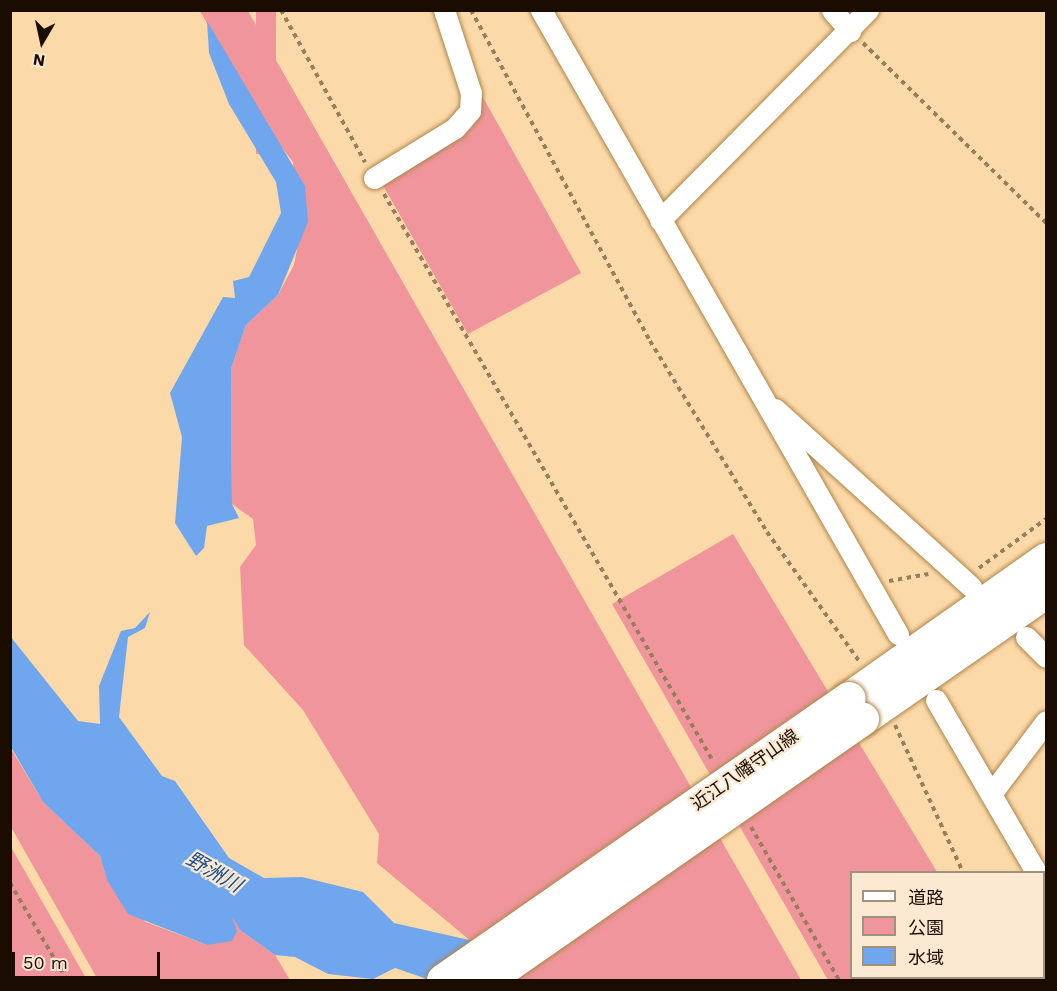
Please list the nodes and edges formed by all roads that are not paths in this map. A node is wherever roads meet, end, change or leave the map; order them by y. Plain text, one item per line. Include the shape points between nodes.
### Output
1 (444, 10) edge
2 (541, 10) edge
3 (832, 10) edge
4 (868, 10) edge
5 (850, 31) junction
6 (375, 178) road end
7 (660, 220) junction
8 (759, 394) junction
9 (1047, 559) edge
10 (971, 587) dead end
11 (1047, 591) edge
12 (898, 634) dead end
13 (1026, 637) dead end
14 (1047, 657) edge
15 (867, 700) junction
16 (936, 700) dead end
17 (1047, 721) edge
18 (991, 794) junction
19 (1035, 871) edge
20 (442, 981) edge
21 (486, 981) edge

1 - 6 street via 471,93 470,111 455,128
2 - 7 street
3 - 5 street
4 - 5 street
5 - 7 street
7 - 8 street
8 - 10 street
8 - 12 street
9 - 15 main road, 近江八幡守山線
11 - 15 main road, 近江八幡守山線
13 - 14 street
15 - 20 main road, 近江八幡守山線, bridge
15 - 21 main road, 近江八幡守山線, bridge
16 - 18 street
17 - 18 street
18 - 19 street

